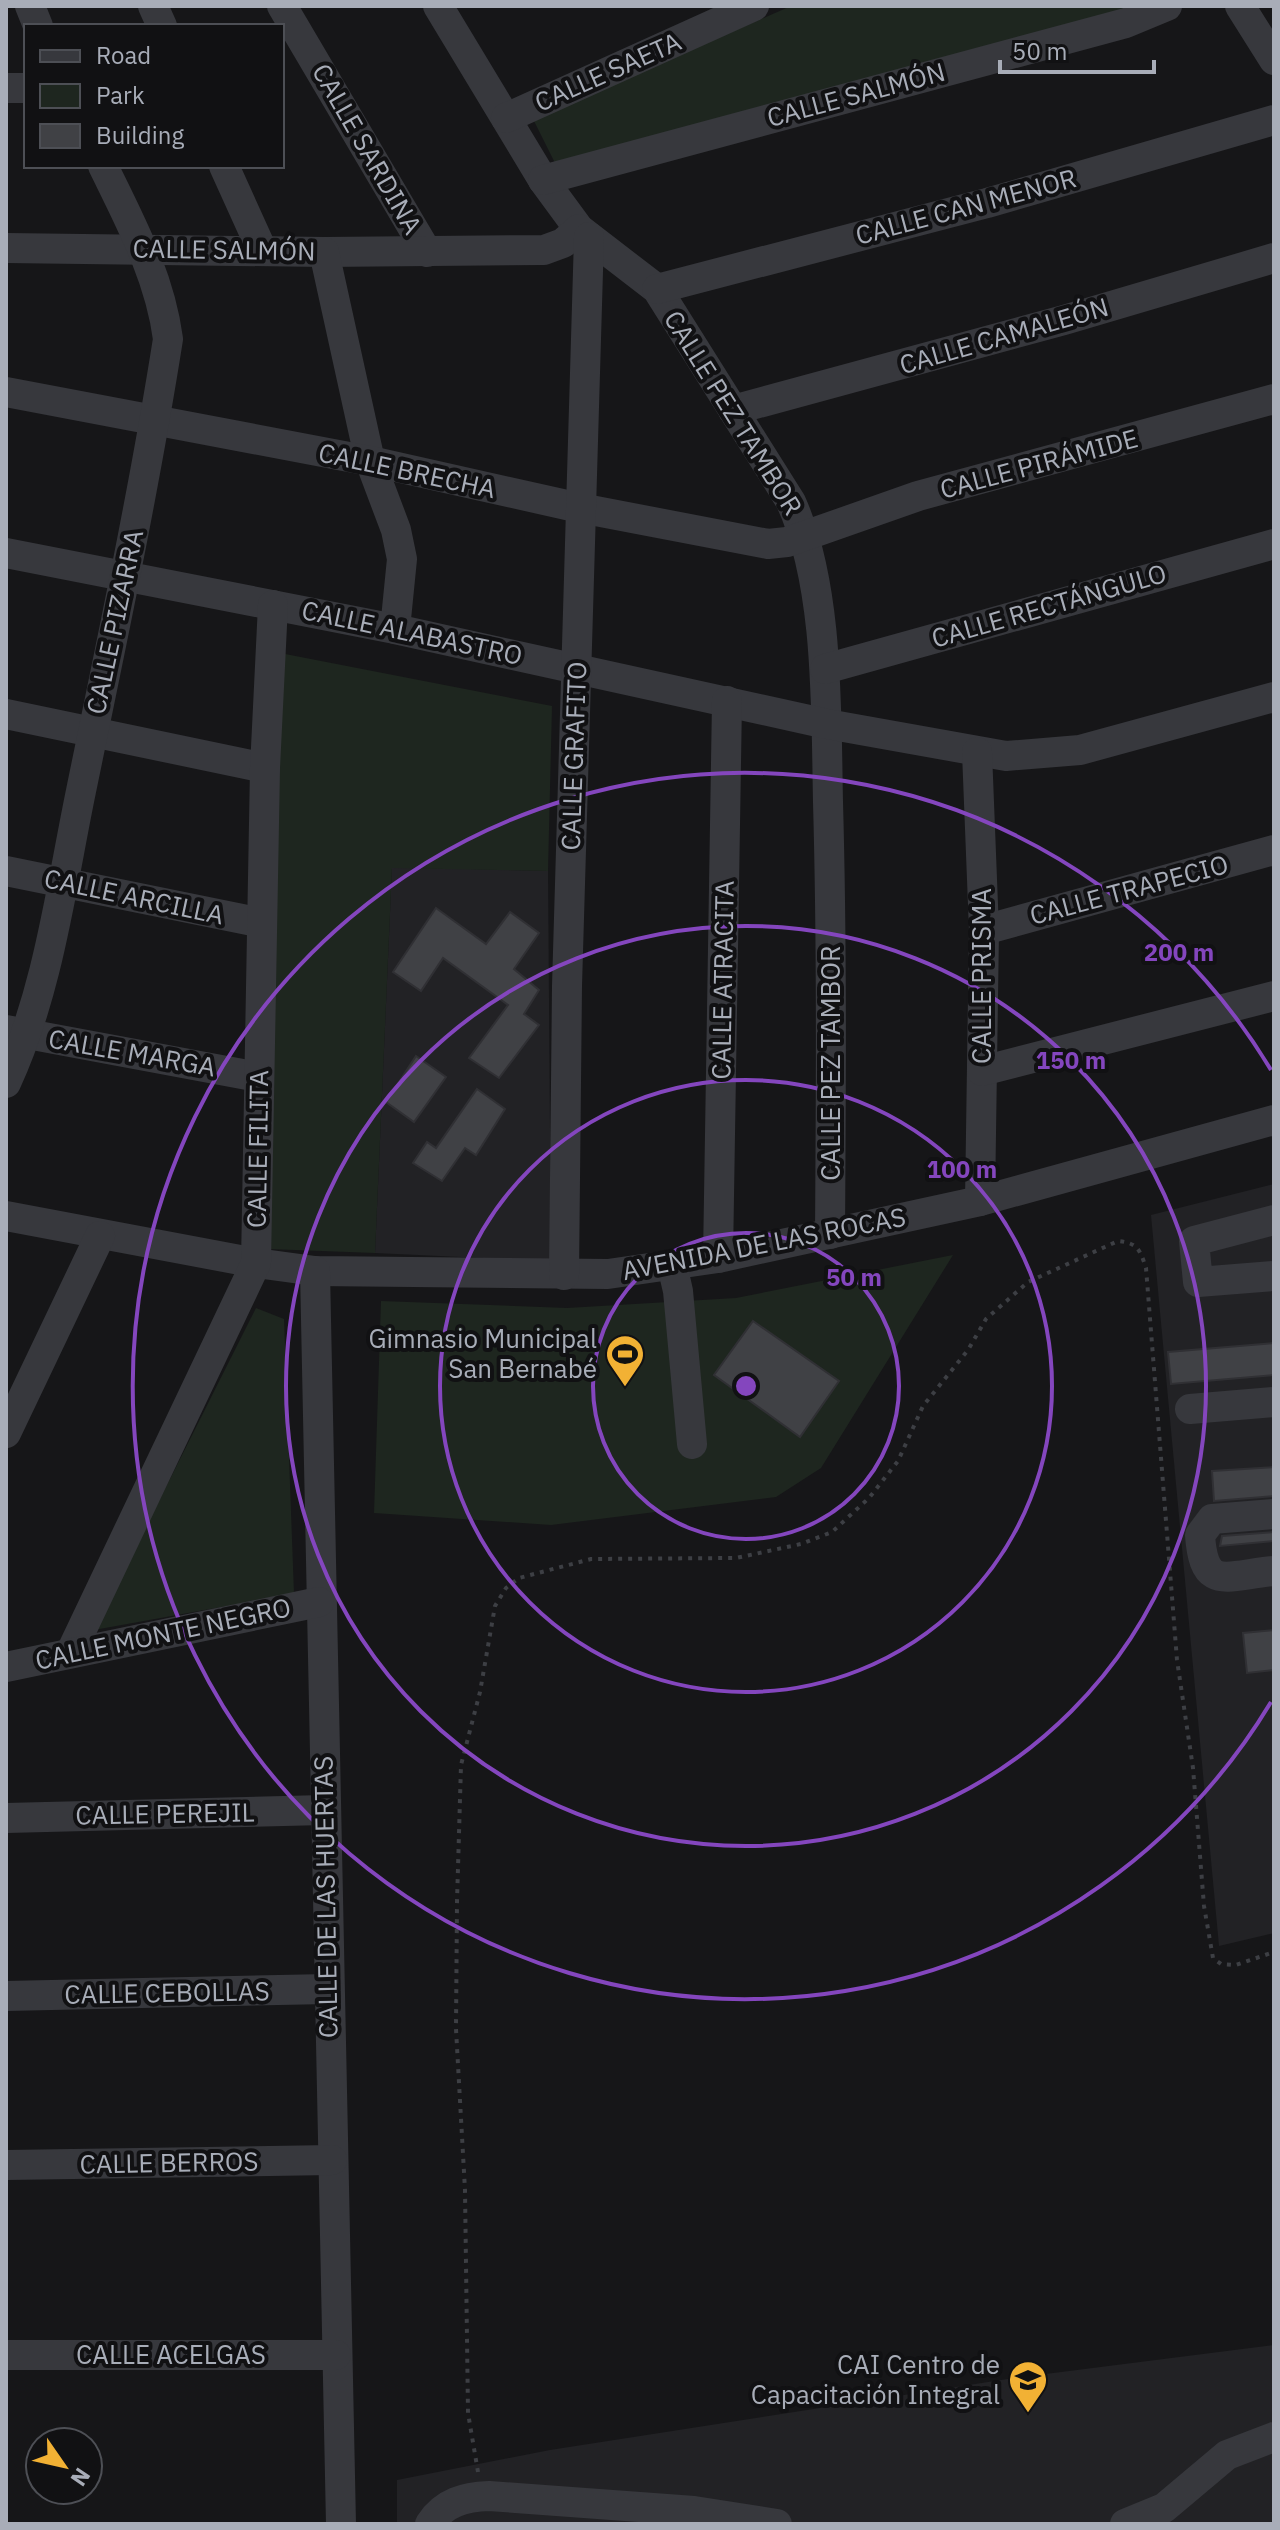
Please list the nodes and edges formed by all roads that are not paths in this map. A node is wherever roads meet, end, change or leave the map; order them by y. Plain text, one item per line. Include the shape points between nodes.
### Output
1 (282, 6) edge
2 (438, 6) edge
3 (754, 6) edge
4 (1167, 6) edge
5 (1240, 6) edge
6 (1274, 60) edge
7 (506, 118) junction
8 (1274, 120) edge
9 (104, 168) edge
10 (225, 168) edge
11 (543, 180) junction
12 (584, 233) junction
13 (6, 248) edge
14 (143, 249) junction
15 (262, 250) junction
16 (324, 252) junction
17 (427, 252) junction
18 (1274, 258) edge
19 (657, 289) junction
20 (6, 392) edge
21 (1274, 399) edge
22 (733, 410) junction
23 (155, 422) junction
24 (370, 461) junction
25 (580, 508) junction
26 (806, 534) junction
27 (1274, 544) edge
28 (6, 553) edge
29 (125, 577) junction
30 (273, 605) junction
31 (395, 629) junction
32 (577, 667) junction
33 (825, 669) junction
34 (1274, 697) edge
35 (727, 701) junction
36 (6, 714) edge
37 (827, 724) junction
38 (93, 731) junction
39 (991, 754) junction
40 (265, 768) junction
41 (1274, 850) edge
42 (6, 871) edge
43 (62, 882) junction
44 (262, 923) junction
45 (984, 930) junction
46 (1274, 996) edge
47 (17, 1032) edge
48 (982, 1071) junction
49 (258, 1077) junction
50 (6, 1083) edge
51 (1274, 1120) edge
52 (980, 1201) junction
53 (6, 1216) edge
54 (1274, 1220) edge
55 (830, 1234) junction
56 (100, 1236) junction
57 (718, 1258) junction
58 (256, 1263) junction
59 (672, 1265) junction
60 (315, 1271) junction
61 (564, 1275) junction
62 (1274, 1276) edge
63 (1274, 1402) edge
64 (1190, 1409) dead end
65 (6, 1433) edge
66 (692, 1444) dead end
67 (1274, 1514) edge
68 (1274, 1571) edge
69 (319, 1602) junction
70 (71, 1652) junction
71 (6, 1667) edge
72 (324, 1810) junction
73 (6, 1818) edge
74 (328, 1989) junction
75 (6, 1996) edge
76 (332, 2160) junction
77 (6, 2165) edge
78 (6, 2355) edge
79 (336, 2355) junction
80 (1274, 2437) edge
81 (341, 2524) edge
82 (430, 2524) edge
83 (777, 2524) edge
84 (1125, 2524) edge

1 - 17 street, CALLE SARDINA
2 - 7 street, CALLE PEZ TAMBOR
3 - 7 street, CALLE SAETA
4 - 11 street, CALLE SALMÓN via 1126,23
5 - 6 street
7 - 11 street, CALLE PEZ TAMBOR
8 - 19 street, CALLE CAN MENOR via 987,203
9 - 14 street, CALLE PIZARRA
10 - 15 street
11 - 12 street, CALLE PEZ TAMBOR
12 - 17 street, CALLE SALMÓN via 544,250
12 - 19 street, CALLE PEZ TAMBOR
12 - 25 street, CALLE GRAFITO
13 - 14 street, CALLE SALMÓN
14 - 15 street, CALLE SALMÓN
14 - 23 street, CALLE PIZARRA via 168,339
15 - 16 street, CALLE SALMÓN
16 - 17 street, CALLE SALMÓN
16 - 24 street
18 - 22 street, CALLE CAMALEÓN
19 - 22 street, CALLE PEZ TAMBOR
20 - 23 street, CALLE BRECHA
21 - 26 street, CALLE PIRÁMIDE via 918,496
22 - 26 street, CALLE PEZ TAMBOR
23 - 24 street, CALLE BRECHA
23 - 29 street, CALLE PIZARRA
24 - 25 street, CALLE BRECHA
24 - 31 street via 402,559
25 - 26 street, CALLE BRECHA via 768,544
25 - 32 street, CALLE GRAFITO
26 - 33 street, CALLE PEZ TAMBOR
27 - 33 street, CALLE RECTÁNGULO
28 - 29 street, CALLE ALABASTRO
29 - 30 street, CALLE ALABASTRO
29 - 38 street, CALLE PIZARRA
30 - 31 street, CALLE ALABASTRO
30 - 40 street, CALLE FILITA
31 - 32 street, CALLE ALABASTRO
32 - 35 street, CALLE ALABASTRO
32 - 61 street, CALLE GRAFITO
33 - 37 street, CALLE PEZ TAMBOR
34 - 39 street, CALLE ALABASTRO via 1080,750
35 - 37 street, CALLE ALABASTRO
35 - 57 street, CALLE ATRACITA
36 - 38 street
37 - 39 street, CALLE ALABASTRO
37 - 55 street, CALLE PEZ TAMBOR
38 - 40 street
38 - 43 street, CALLE PIZARRA
39 - 45 street, CALLE PRISMA
40 - 44 street, CALLE FILITA
41 - 45 street, CALLE TRAPECIO
42 - 43 street, CALLE ARCILLA
43 - 44 street, CALLE ARCILLA
43 - 47 street, CALLE PIZARRA
44 - 49 street, CALLE FILITA
45 - 48 street, CALLE PRISMA
46 - 48 street
47 - 49 street, CALLE MARGA
47 - 50 street, CALLE PIZARRA
48 - 52 street, CALLE PRISMA
49 - 58 street, CALLE FILITA
51 - 52 street, AVENIDA DE LAS ROCAS
52 - 55 street, AVENIDA DE LAS ROCAS
53 - 56 street, AVENIDA DE LAS ROCAS
54 - 62 street via 1194,1241 1198,1282
55 - 57 street, AVENIDA DE LAS ROCAS
56 - 58 street, AVENIDA DE LAS ROCAS
56 - 65 street
57 - 59 street, AVENIDA DE LAS ROCAS
58 - 60 street, AVENIDA DE LAS ROCAS
58 - 70 street, CALLE FILITA
59 - 61 street, AVENIDA DE LAS ROCAS
59 - 66 street
60 - 61 street, AVENIDA DE LAS ROCAS
60 - 69 street, CALLE DE LAS HUERTAS
63 - 64 street
67 - 68 street via 1212,1519 1200,1535 1202,1563 1217,1576
69 - 70 street, CALLE MONTE NEGRO
69 - 72 street, CALLE DE LAS HUERTAS
70 - 71 street, CALLE MONTE NEGRO
72 - 73 street, CALLE PEREJIL
72 - 74 street, CALLE DE LAS HUERTAS
74 - 75 street, CALLE CEBOLLAS
74 - 76 street, CALLE DE LAS HUERTAS
76 - 77 street, CALLE BERROS
76 - 79 street, CALLE DE LAS HUERTAS
78 - 79 street, CALLE ACELGAS
79 - 81 street, CALLE DE LAS HUERTAS
80 - 84 street via 1227,2455 1164,2508
82 - 83 street via 446,2506 489,2496 694,2511

